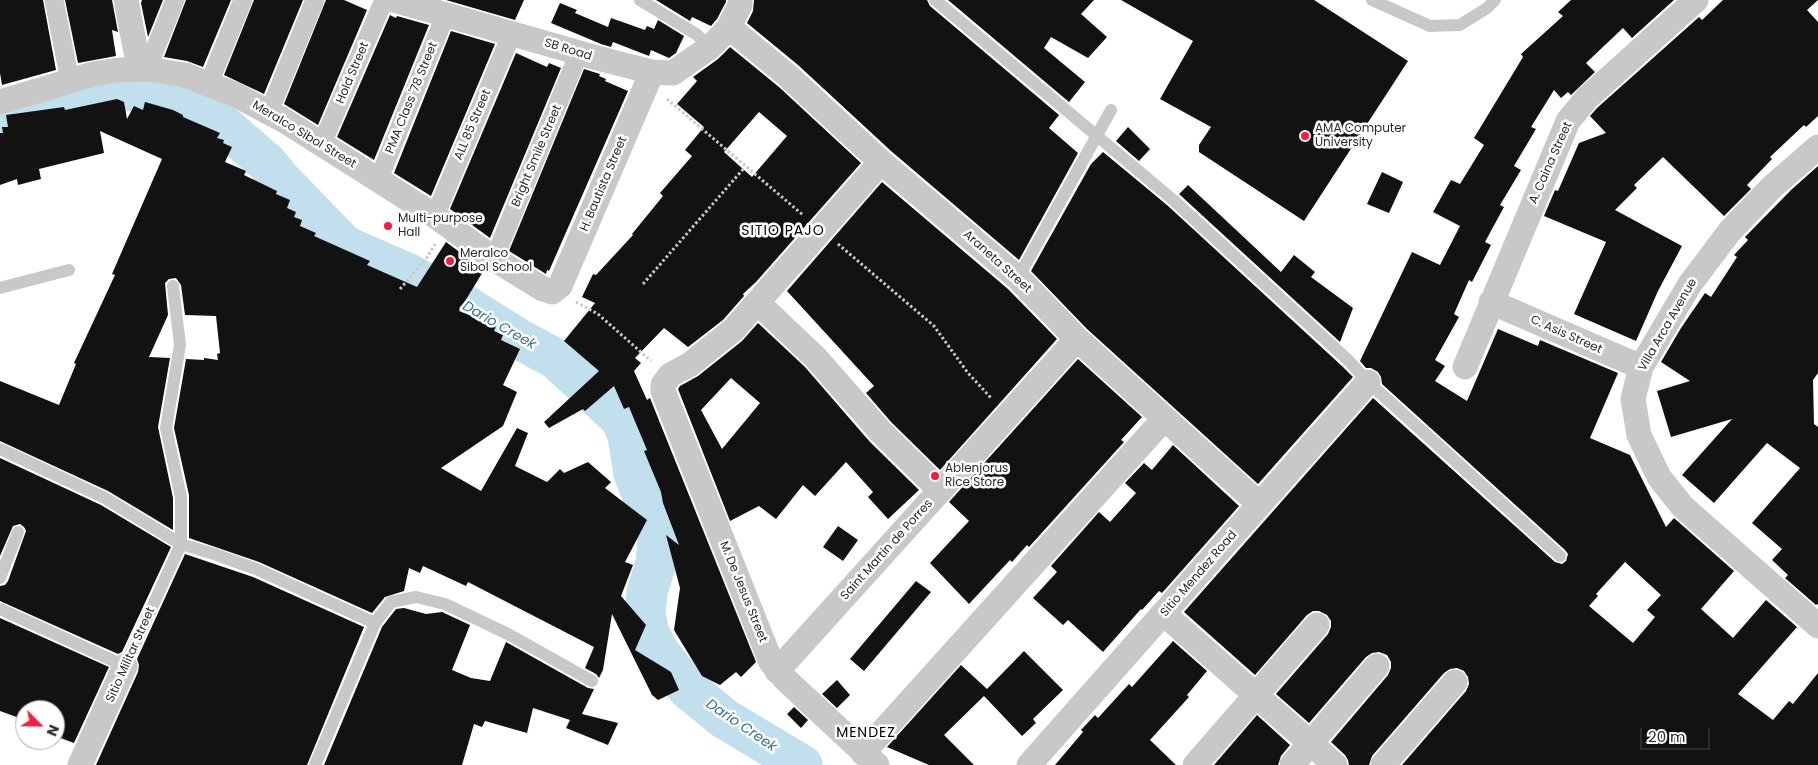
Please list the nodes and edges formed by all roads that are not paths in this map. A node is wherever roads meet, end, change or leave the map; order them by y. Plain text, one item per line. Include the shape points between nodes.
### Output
1 (54, 0) edge
2 (126, 0) edge
3 (175, 0) edge
4 (243, 0) edge
5 (315, 0) edge
6 (384, 0) edge
7 (394, 0) edge
8 (640, 0) edge
9 (740, 0) edge
10 (935, 0) edge
11 (1372, 0) edge
12 (1495, 0) edge
13 (1696, 0) edge
14 (445, 16) junction
15 (729, 27) junction
16 (512, 33) junction
17 (710, 47) junction
18 (579, 53) junction
19 (143, 68) junction
20 (650, 77) junction
21 (70, 81) junction
22 (209, 84) junction
23 (0, 100) edge
24 (1111, 110) dead end
25 (269, 112) junction
26 (1095, 136) junction
27 (321, 146) junction
28 (1818, 147) edge
29 (882, 162) junction
30 (378, 180) junction
31 (435, 216) junction
32 (494, 259) junction
33 (69, 270) dead end
34 (1018, 278) junction
35 (173, 286) dead end
36 (0, 288) edge
37 (552, 292) joint
38 (1491, 302) junction
39 (758, 303) junction
40 (1077, 339) junction
41 (1466, 366) dead end
42 (1641, 367) junction
43 (1368, 382) junction
44 (1164, 419) junction
45 (0, 449) edge
46 (940, 490) junction
47 (1259, 504) junction
48 (18, 532) dead end
49 (181, 544) junction
50 (1560, 556) dead end
51 (0, 578) edge
52 (0, 609) edge
53 (1164, 614) junction
54 (375, 623) junction
55 (1317, 625) dead end
56 (1818, 626) edge
57 (125, 666) junction
58 (1377, 666) dead end
59 (777, 671) junction
60 (592, 681) dead end
61 (1455, 682) dead end
62 (1256, 695) junction
63 (1311, 743) junction
64 (870, 759) edge
65 (80, 765) edge
66 (315, 765) edge
67 (1030, 765) edge
68 (1195, 765) edge
69 (1292, 765) edge
70 (1335, 765) edge
71 (1383, 765) edge

1 - 21 street
2 - 19 street
3 - 19 street
4 - 22 street
5 - 25 street
6 - 27 street, Hold Street
7 - 14 street, SB Road
8 - 17 lane via 696,34
9 - 15 street, SB Road
10 - 26 lane
11 - 12 lane via 1430,26 1460,25
13 - 38 street, A. Caina Street via 1587,98 1568,121
14 - 16 street, SB Road
14 - 30 street, PMA Class '78 Street
15 - 17 street, SB Road
15 - 29 street, Araneta Street
16 - 18 street, SB Road
16 - 31 street, ALL 85 Street
17 - 20 street, SB Road via 673,73
18 - 20 street, SB Road
18 - 32 street, Bright Smile Street
19 - 21 street, Meralco Sibol Street via 93,74
19 - 22 street, Meralco Sibol Street via 185,75
20 - 37 street, H. Bautista Street via 560,286
21 - 23 street, Meralco Sibol Street
22 - 25 street, Meralco Sibol Street
24 - 26 lane
25 - 27 street, Meralco Sibol Street
26 - 34 lane
26 - 43 lane via 1172,199
27 - 30 street, Meralco Sibol Street
28 - 42 street, Villa Arca Avenue via 1772,187 1730,231 1690,284
29 - 34 street, Araneta Street
29 - 39 street
30 - 31 street, Meralco Sibol Street
31 - 32 street, Meralco Sibol Street
32 - 37 street, Meralco Sibol Street
33 - 36 lane
34 - 40 street, Araneta Street
35 - 49 lane via 180,345 166,428 181,497
38 - 41 street, A. Caina Street
38 - 42 street, C. Asis Street
39 - 46 street via 815,357 881,432
39 - 59 street, M. De Jesus Street via 710,350 665,382 664,397
40 - 44 street, Araneta Street
40 - 46 street, Saint Martin de Porres
42 - 56 street, Villa Arca Avenue via 1633,399 1639,434 1659,477 1682,506
43 - 47 street, Sitio Mendez Road
43 - 50 lane
44 - 47 street, Araneta Street
44 - 64 street
45 - 49 lane via 105,498
46 - 59 street, Saint Martin de Porres
47 - 53 street, Sitio Mendez Road
48 - 51 lane
49 - 54 lane via 256,569
49 - 57 lane, Sitio Militar Street
52 - 57 lane
53 - 62 street
53 - 67 street, Sitio Mendez Road
54 - 60 lane via 392,602 416,597 445,604 508,634
54 - 66 lane
55 - 62 street
57 - 65 street, Sitio Militar Street
58 - 63 street
59 - 64 street, M. De Jesus Street
61 - 71 street
62 - 63 street
62 - 68 street
63 - 69 street
63 - 70 street

